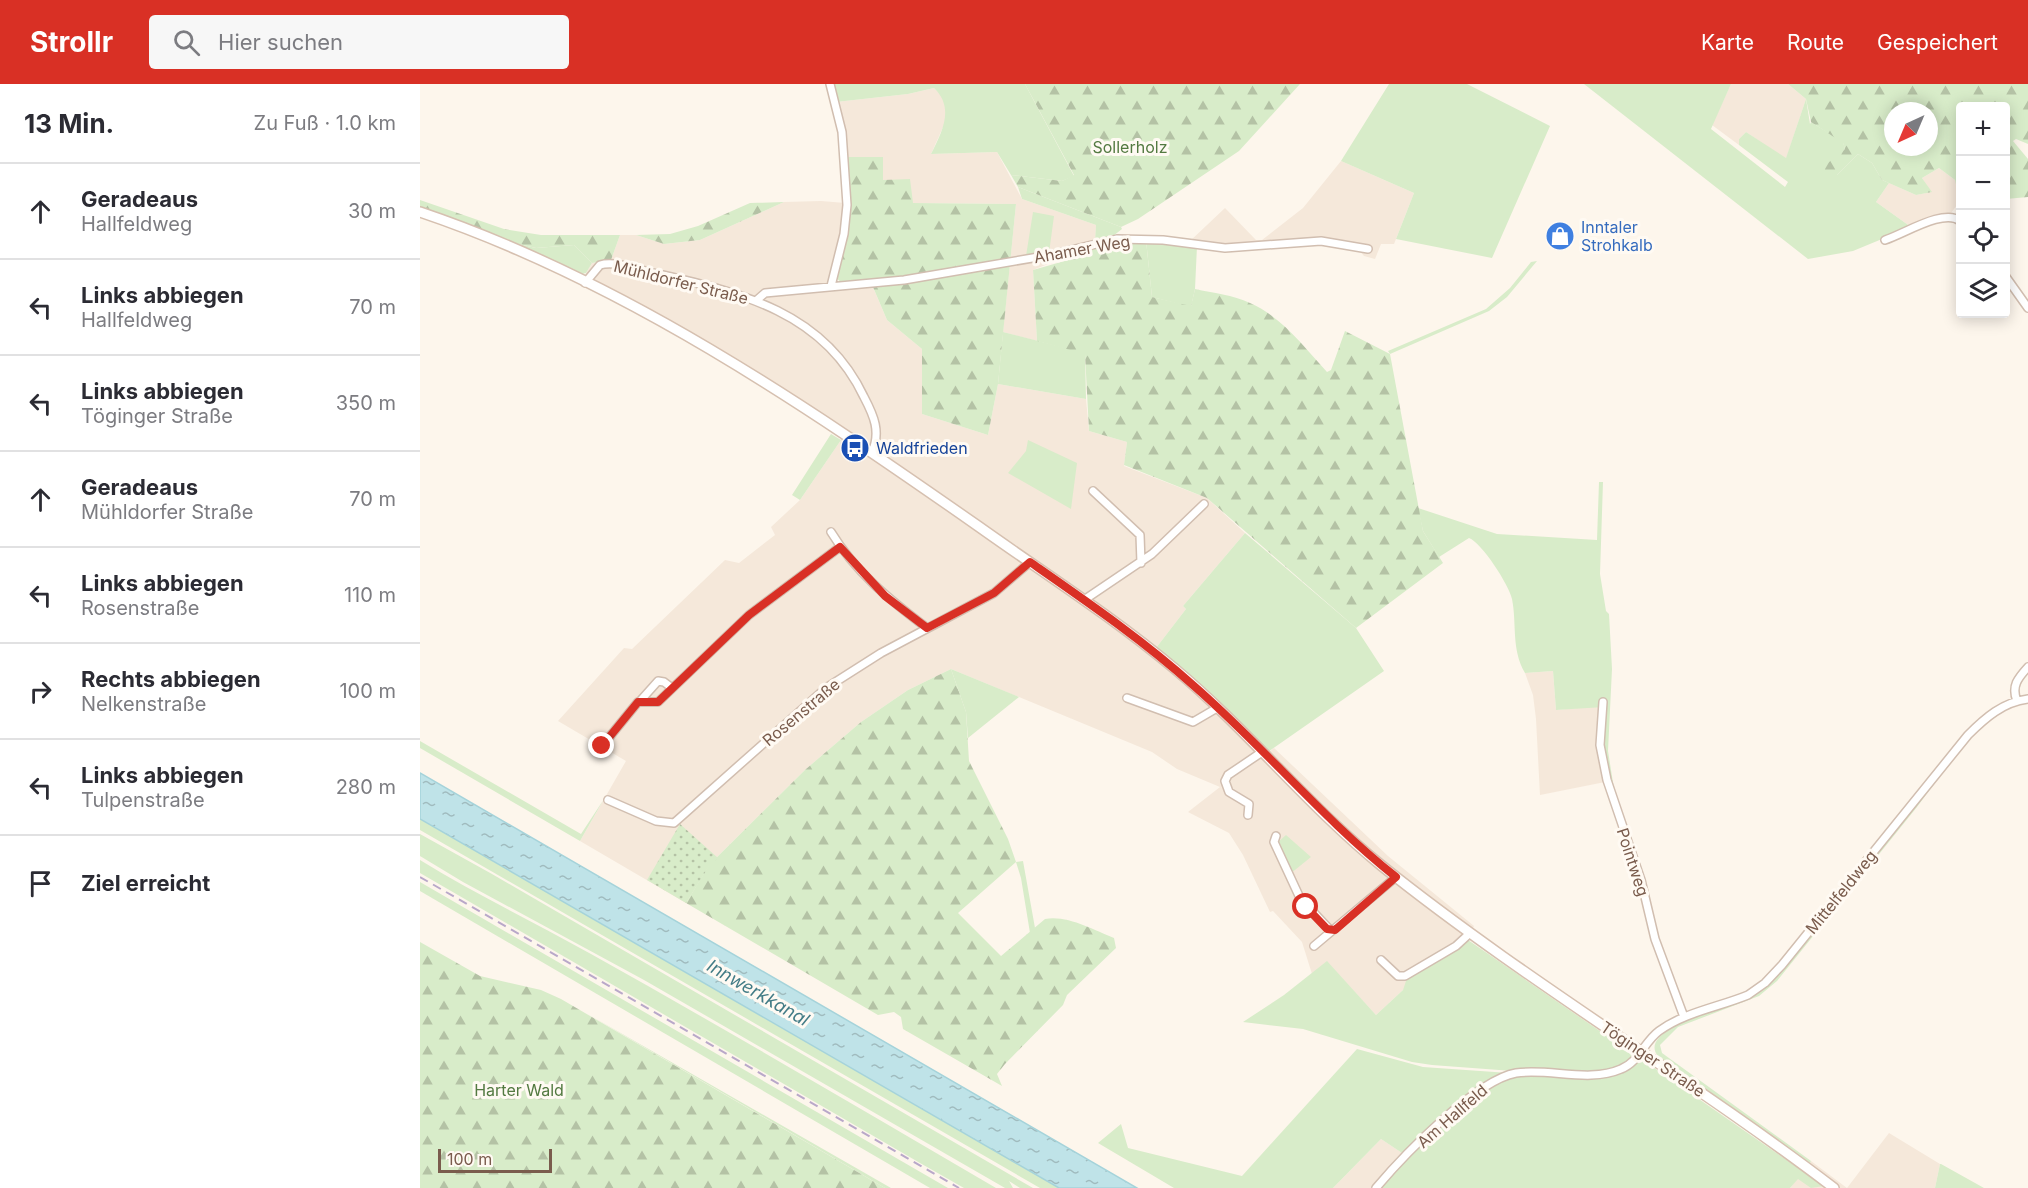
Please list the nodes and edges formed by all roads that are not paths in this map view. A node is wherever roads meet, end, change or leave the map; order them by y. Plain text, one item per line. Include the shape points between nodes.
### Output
1 (830, 84) edge
2 (420, 212) edge
3 (1956, 219) edge
4 (1885, 240) dead end
5 (1368, 249) dead end
6 (2010, 282) edge
7 (585, 283) junction
8 (831, 286) junction
9 (757, 300) junction
10 (2028, 308) edge
11 (872, 452) junction
12 (1093, 491) dead end
13 (1204, 504) dead end
14 (831, 532) dead end
15 (840, 547) junction
16 (1030, 562) junction
17 (1141, 563) junction
18 (1084, 600) junction
19 (1096, 609) joint
20 (927, 628) junction
21 (2028, 667) edge
22 (672, 688) junction
23 (1127, 698) dead end
24 (2028, 699) edge
25 (640, 700) junction
26 (2017, 701) junction
27 (1603, 702) dead end
28 (1217, 708) junction
29 (602, 746) dead end
30 (1262, 752) junction
31 (608, 800) dead end
32 (1248, 815) dead end
33 (1276, 836) dead end
34 (1396, 877) junction
35 (1330, 930) junction
36 (1469, 934) junction
37 (1314, 946) dead end
38 (1382, 960) dead end
39 (1684, 1017) junction
40 (1642, 1050) junction
41 (1376, 1188) edge
42 (1834, 1188) edge

1 - 8 street via 843,132 847,205
2 - 7 street, Mühldorfer Straße
3 - 4 street via 1938,218
5 - 8 street, Ahamer Weg via 1321,241 1225,248 1128,238 904,280
6 - 10 street
7 - 9 street, Mühldorfer Straße via 596,267 604,264
7 - 11 street, Mühldorfer Straße via 709,351
8 - 9 street, Ahamer Weg via 765,293
9 - 11 street, Mühldorfer Straße via 811,330 846,364 878,432
11 - 16 street, Mühldorfer Straße
12 - 17 street via 1140,535
13 - 17 street
14 - 15 street
15 - 20 street via 879,590
15 - 22 street via 749,615
16 - 18 street, Mühldorfer Straße
16 - 20 street, Rosenstraße via 994,593
17 - 18 street
18 - 19 street, Mühldorfer Straße
19 - 28 street, Töginger Straße via 1174,668
20 - 31 street, Rosenstraße via 817,694 674,823 656,821
21 - 26 street via 2016,682
22 - 25 street via 658,702
22 - 25 street via 658,681
23 - 28 street via 1193,722
24 - 26 street, Mittelfeldweg
25 - 29 street
26 - 39 street, Mittelfeldweg via 1986,717 1968,735 1765,983 1748,995
27 - 39 street, Pointweg via 1600,745 1606,780 1641,880 1654,939
28 - 30 street, Töginger Straße
30 - 32 street via 1225,781 1229,792 1249,804
30 - 34 street, Töginger Straße via 1319,810
33 - 35 street via 1274,842 1300,898
34 - 35 street via 1335,930
34 - 36 street, Töginger Straße
35 - 37 street
36 - 38 street via 1405,976 1398,976
36 - 40 street, Töginger Straße
39 - 40 street, Mittelfeldweg via 1659,1031
40 - 41 street, Am Hallfeld via 1628,1066 1614,1072 1517,1073 1491,1083 1458,1108
40 - 42 street, Töginger Straße

